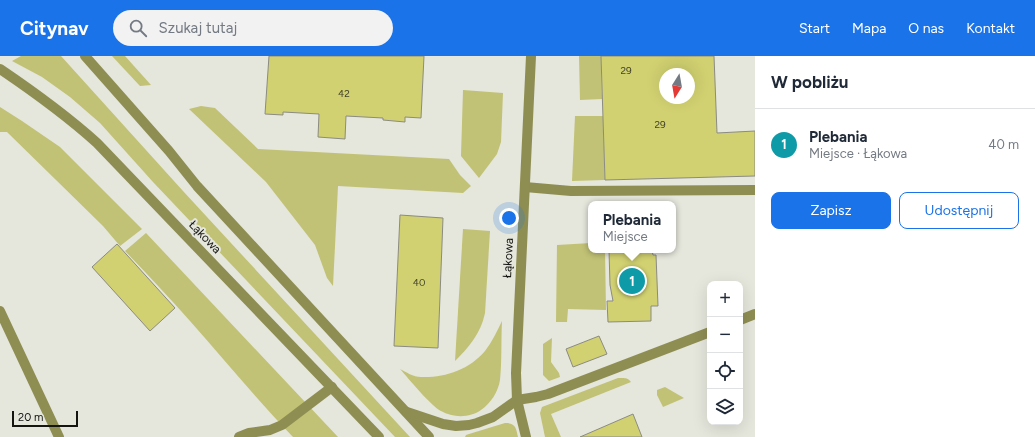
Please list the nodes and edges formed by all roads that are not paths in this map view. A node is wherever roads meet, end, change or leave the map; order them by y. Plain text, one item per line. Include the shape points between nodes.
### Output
1 (85, 56) edge
2 (531, 56) edge
3 (0, 70) edge
4 (525, 187) junction
5 (755, 190) edge
6 (0, 311) edge
7 (755, 314) edge
8 (743, 319) edge
9 (707, 333) edge
10 (332, 388) junction
11 (517, 400) junction
12 (405, 412) junction
13 (59, 437) edge
14 (239, 437) edge
15 (378, 437) edge
16 (429, 437) edge
17 (526, 437) edge

1 - 12 street via 170,151 197,186
2 - 4 street, Łąkowa
3 - 10 street, Łąkowa via 48,102 97,143
4 - 5 street via 571,191
4 - 11 street, Łąkowa via 516,373
6 - 13 street
7 - 8 street
9 - 11 street via 548,394
10 - 14 street via 282,425
10 - 15 street, Łąkowa
11 - 12 street via 493,417 469,425 443,424
11 - 17 street, Łąkowa
12 - 16 street

